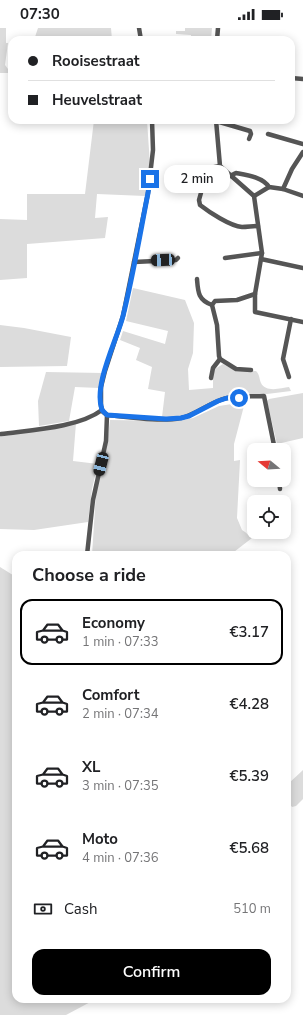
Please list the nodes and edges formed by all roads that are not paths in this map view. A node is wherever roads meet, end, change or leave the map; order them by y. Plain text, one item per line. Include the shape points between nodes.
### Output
1 (152, 124) edge
2 (216, 124) edge
3 (226, 124) edge
4 (268, 134) dead end
5 (249, 139) dead end
6 (303, 144) edge
7 (303, 152) edge
8 (220, 166) junction
9 (230, 176) junction
10 (269, 187) junction
11 (283, 189) junction
12 (254, 196) junction
13 (303, 196) edge
14 (258, 226) junction
15 (262, 253) junction
16 (178, 258) dead end
17 (225, 258) dead end
18 (261, 259) junction
19 (134, 262) junction
20 (303, 268) edge
21 (197, 279) dead end
22 (255, 294) junction
23 (212, 305) junction
24 (291, 319) junction
25 (303, 322) edge
26 (220, 359) junction
27 (251, 370) dead end
28 (289, 377) dead end
29 (211, 378) dead end
30 (102, 410) junction
31 (107, 415) junction
32 (1, 434) edge
33 (274, 443) edge
34 (87, 551) edge

1 - 19 street via 153,150 148,193
2 - 8 street
3 - 5 street via 250,131
4 - 6 street
7 - 11 street via 292,168
8 - 9 street
8 - 14 street via 207,171 200,205 233,225
9 - 10 street via 236,172 266,182
9 - 12 street
10 - 11 street
10 - 12 street
11 - 13 street
12 - 14 street
14 - 15 street
15 - 17 street
15 - 18 street
16 - 19 street
18 - 20 street
18 - 22 street
19 - 30 street via 123,316 103,379
21 - 23 street via 201,298
22 - 23 street via 237,300 215,300
22 - 24 street via 256,312
23 - 26 street via 217,325
24 - 25 street
24 - 28 street via 283,359
26 - 27 street via 236,369
26 - 29 street via 213,368
30 - 31 street
30 - 32 street via 70,423
31 - 33 street via 181,418 227,398 264,396
31 - 34 street via 106,441 93,500

